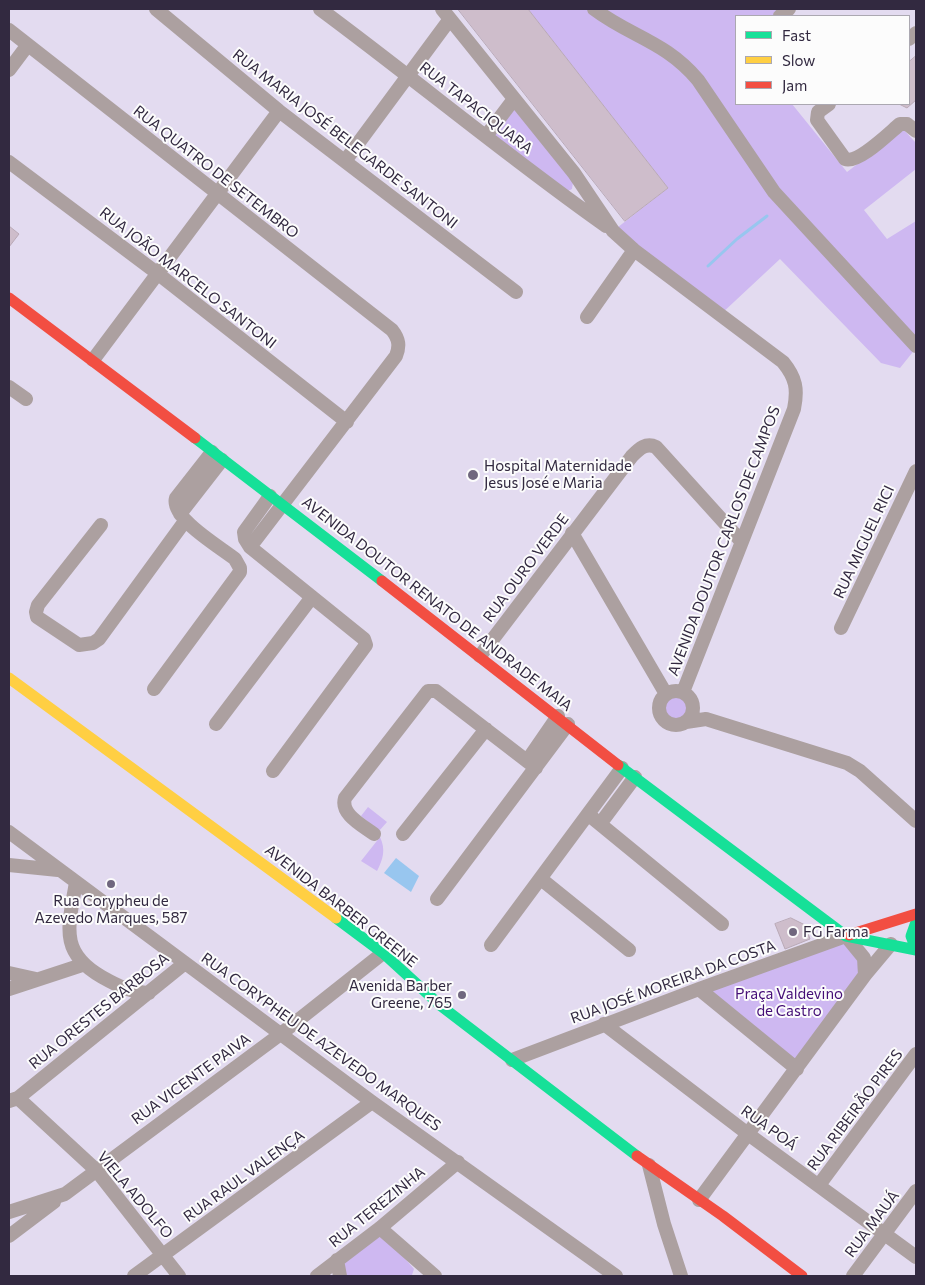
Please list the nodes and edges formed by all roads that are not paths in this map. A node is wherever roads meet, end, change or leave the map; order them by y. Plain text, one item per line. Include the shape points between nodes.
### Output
1 (156, 9) edge
2 (320, 9) edge
3 (594, 9) edge
4 (446, 14) edge
5 (9, 30) edge
6 (27, 46) junction
7 (9, 70) edge
8 (408, 74) junction
9 (514, 99) junction
10 (824, 108) edge
11 (279, 111) junction
12 (914, 129) edge
13 (486, 136) junction
14 (344, 161) junction
15 (9, 162) edge
16 (574, 173) junction
17 (216, 192) junction
18 (560, 194) junction
19 (613, 231) junction
20 (634, 250) junction
21 (157, 273) junction
22 (516, 292) dead end
23 (9, 298) edge
24 (587, 317) dead end
25 (916, 346) edge
26 (93, 360) junction
27 (9, 387) edge
28 (26, 399) dead end
29 (347, 422) junction
30 (217, 456) junction
31 (916, 471) edge
32 (270, 496) junction
33 (283, 505) junction
34 (183, 518) junction
35 (101, 525) dead end
36 (572, 534) junction
37 (741, 541) junction
38 (250, 547) junction
39 (312, 597) junction
40 (841, 628) dead end
41 (480, 656) junction
42 (9, 678) edge
43 (154, 688) dead end
44 (666, 694) junction
45 (687, 697) junction
46 (563, 720) junction
47 (706, 720) junction
48 (686, 722) junction
49 (216, 724) dead end
50 (486, 729) junction
51 (532, 764) junction
52 (622, 768) junction
53 (273, 771) dead end
54 (635, 777) junction
55 (594, 820) junction
56 (916, 821) edge
57 (9, 832) edge
58 (374, 834) dead end
59 (403, 834) dead end
60 (9, 864) edge
61 (59, 870) junction
62 (541, 879) junction
63 (76, 882) junction
64 (437, 899) dead end
65 (916, 914) edge
66 (916, 922) edge
67 (722, 924) dead end
68 (846, 936) junction
69 (491, 944) dead end
70 (891, 944) junction
71 (73, 948) junction
72 (629, 950) dead end
73 (916, 950) edge
74 (383, 954) junction
75 (185, 963) junction
76 (82, 965) junction
77 (9, 973) edge
78 (866, 974) junction
79 (40, 978) junction
80 (699, 988) junction
81 (9, 989) edge
82 (123, 989) junction
83 (149, 993) junction
84 (604, 1024) junction
85 (106, 1026) junction
86 (282, 1033) junction
87 (916, 1054) edge
88 (512, 1060) junction
89 (797, 1068) junction
90 (14, 1099) edge
91 (372, 1102) junction
92 (748, 1134) junction
93 (458, 1162) junction
94 (649, 1165) junction
95 (96, 1170) junction
96 (819, 1185) junction
97 (916, 1192) edge
98 (64, 1194) junction
99 (699, 1200) junction
100 (9, 1212) edge
101 (380, 1228) junction
102 (885, 1234) junction
103 (9, 1236) edge
104 (164, 1255) junction
105 (411, 1257) junction
106 (916, 1257) edge
107 (337, 1260) junction
108 (134, 1276) edge
109 (179, 1276) edge
110 (317, 1276) edge
111 (340, 1276) edge
112 (415, 1276) edge
113 (435, 1276) edge
114 (616, 1276) edge
115 (682, 1276) edge
116 (802, 1276) edge
117 (853, 1276) edge

1 - 11 street, RUA MARIA JOSÉ BELEGARDE SANTONI
2 - 8 street, RUA TAPACIQUARA
3 - 25 street via 655,43 686,65 774,192
4 - 8 street
4 - 9 street, AVENIDA DOUTOR CARLOS DE CAMPOS
5 - 6 street, RUA QUATRO DE SETEMBRO
6 - 7 street
6 - 17 street, RUA QUATRO DE SETEMBRO
8 - 13 street, RUA TAPACIQUARA
8 - 14 street
9 - 13 street
9 - 16 street, AVENIDA DOUTOR CARLOS DE CAMPOS
10 - 12 street via 819,125 849,161 859,158 900,124
11 - 14 street, RUA MARIA JOSÉ BELEGARDE SANTONI
11 - 17 street
13 - 18 street, RUA TAPACIQUARA
14 - 22 street, RUA MARIA JOSÉ BELEGARDE SANTONI
15 - 21 street, RUA JOÃO MARCELO SANTONI
16 - 18 street via 576,182 573,189
16 - 19 street, AVENIDA DOUTOR CARLOS DE CAMPOS
17 - 21 street
17 - 29 street, RUA QUATRO DE SETEMBRO via 392,330 399,342 396,356
18 - 19 street, RUA TAPACIQUARA
19 - 20 street, AVENIDA DOUTOR CARLOS DE CAMPOS
20 - 24 street
20 - 37 street, AVENIDA DOUTOR CARLOS DE CAMPOS via 783,362 796,382 794,410
21 - 26 street
21 - 29 street, RUA JOÃO MARCELO SANTONI
23 - 26 street, AVENIDA DOUTOR RENATO DE ANDRADE MAIA
26 - 30 street, AVENIDA DOUTOR RENATO DE ANDRADE MAIA
27 - 28 street
29 - 33 street
30 - 32 street, AVENIDA DOUTOR RENATO DE ANDRADE MAIA
30 - 34 street via 176,498 175,506
31 - 40 street, RUA MIGUEL RICI
32 - 33 street, AVENIDA DOUTOR RENATO DE ANDRADE MAIA
32 - 38 street via 244,532
33 - 38 street
33 - 41 street, AVENIDA DOUTOR RENATO DE ANDRADE MAIA
34 - 35 street via 98,638 93,643 79,645 37,617 36,612 38,605
34 - 43 street via 235,559 240,572
36 - 37 street, RUA OURO VERDE via 632,456 652,444
36 - 41 street, RUA OURO VERDE
36 - 44 street
37 - 45 street, AVENIDA DOUTOR CARLOS DE CAMPOS
38 - 39 street
39 - 49 street
39 - 53 street via 364,639 366,645
41 - 46 street, AVENIDA DOUTOR RENATO DE ANDRADE MAIA
42 - 74 street, AVENIDA BARBER GREENE
44 - 45 street via 677,691
44 - 48 street via 658,708 661,718 670,725
45 - 47 street
45 - 48 street via 693,713
46 - 51 street
46 - 52 street, AVENIDA DOUTOR RENATO DE ANDRADE MAIA
47 - 48 street
47 - 56 street via 847,763
50 - 51 street
50 - 58 street via 436,691 424,693 343,802 346,812
50 - 59 street
51 - 64 street
52 - 54 street, AVENIDA DOUTOR RENATO DE ANDRADE MAIA
52 - 55 street
54 - 55 street
54 - 68 street, AVENIDA DOUTOR RENATO DE ANDRADE MAIA
55 - 62 street
55 - 67 street
57 - 61 street, RUA CORYPHEU DE AZEVEDO MARQUES
60 - 61 street
61 - 63 street, RUA CORYPHEU DE AZEVEDO MARQUES
62 - 69 street
62 - 72 street
63 - 71 street via 70,923
63 - 75 street, RUA CORYPHEU DE AZEVEDO MARQUES
65 - 68 street
66 - 73 street via 911,936
68 - 70 street
68 - 78 street via 864,958
68 - 80 street, RUA JOSÉ MOREIRA DA COSTA
70 - 73 street
70 - 78 street
71 - 76 street
71 - 79 street via 61,963
74 - 86 street, RUA VICENTE PAIVA
74 - 88 street, AVENIDA BARBER GREENE via 441,1006
75 - 83 street, RUA ORESTES BARBOSA
75 - 86 street, RUA CORYPHEU DE AZEVEDO MARQUES
76 - 79 street
76 - 82 street
77 - 79 street
78 - 89 street
79 - 81 street
80 - 84 street, RUA JOSÉ MOREIRA DA COSTA
80 - 89 street
82 - 83 street
82 - 85 street via 123,1006
83 - 85 street, RUA ORESTES BARBOSA
84 - 88 street, RUA JOSÉ MOREIRA DA COSTA
84 - 92 street, RUA POÁ
85 - 90 street, RUA ORESTES BARBOSA
86 - 91 street, RUA CORYPHEU DE AZEVEDO MARQUES
86 - 95 street, RUA VICENTE PAIVA
87 - 96 street, RUA RIBEIRÃO PIRES
88 - 94 street, AVENIDA BARBER GREENE
89 - 92 street
90 - 95 street, VIELA ADOLFO
91 - 93 street, RUA CORYPHEU DE AZEVEDO MARQUES
91 - 104 street, RUA RAUL VALENÇA
92 - 96 street, RUA POÁ
92 - 99 street
93 - 101 street, RUA TEREZINHA
93 - 114 street, RUA CORYPHEU DE AZEVEDO MARQUES
94 - 99 street, AVENIDA BARBER GREENE
94 - 115 street
95 - 98 street, RUA VICENTE PAIVA
95 - 104 street, VIELA ADOLFO
96 - 102 street, RUA POÁ
97 - 102 street, RUA MAUÁ
98 - 100 street, RUA VICENTE PAIVA
98 - 103 street
99 - 116 street, AVENIDA BARBER GREENE
101 - 105 street
101 - 107 street, RUA TEREZINHA
102 - 106 street, RUA POÁ
102 - 117 street, RUA MAUÁ
104 - 108 street, RUA RAUL VALENÇA
104 - 109 street, VIELA ADOLFO
105 - 112 street
105 - 113 street
107 - 110 street, RUA TEREZINHA
107 - 111 street

